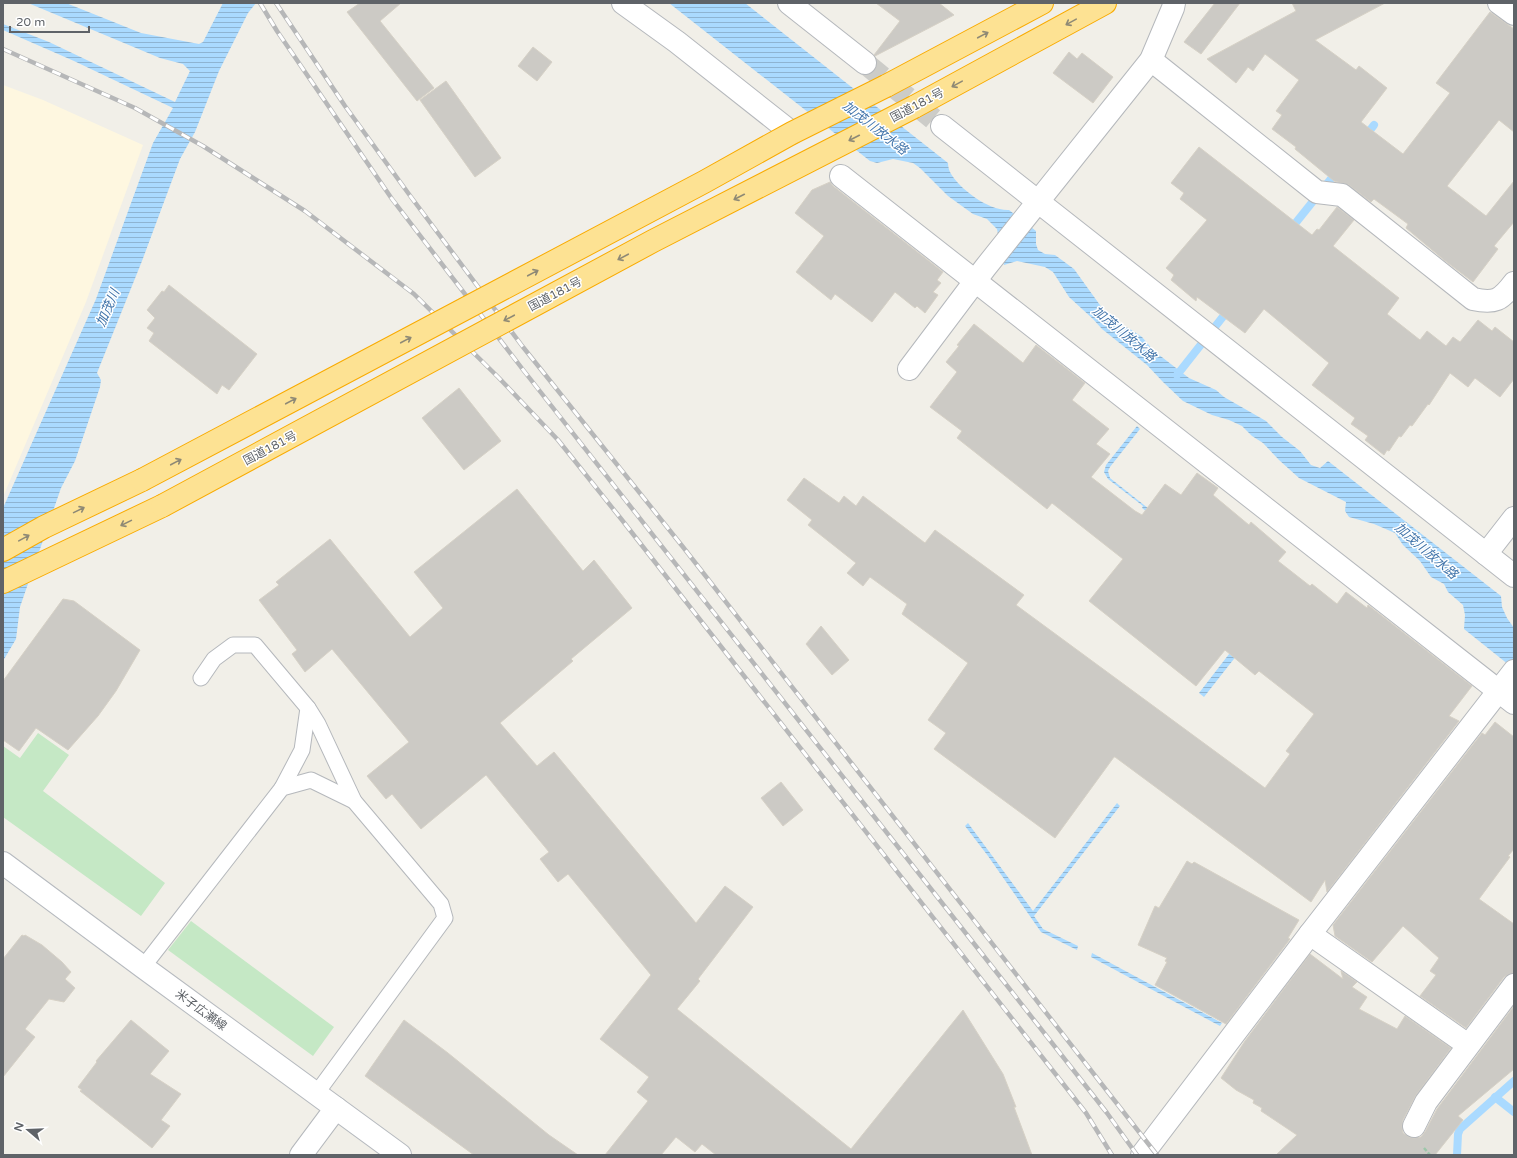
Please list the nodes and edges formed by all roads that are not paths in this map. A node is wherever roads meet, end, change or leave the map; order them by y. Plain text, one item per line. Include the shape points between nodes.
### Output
1 (789, 3) edge
2 (1042, 3) edge
3 (1105, 3) edge
4 (1174, 3) edge
5 (1500, 3) edge
6 (627, 4) edge
7 (1514, 14) edge
8 (1150, 60) junction
9 (865, 63) tunnel mouth
10 (942, 126) tunnel mouth
11 (792, 133) junction
12 (841, 176) dead end
13 (1036, 205) junction
14 (980, 275) junction
15 (1514, 283) edge
16 (909, 369) dead end
17 (1514, 518) edge
18 (3, 550) edge
19 (1486, 554) junction
20 (1514, 576) edge
21 (3, 582) edge
22 (200, 678) dead end
23 (1508, 687) edge
24 (308, 708) junction
25 (282, 788) junction
26 (354, 801) junction
27 (3, 863) edge
28 (1310, 934) junction
29 (143, 968) junction
30 (1514, 985) edge
31 (1468, 1045) junction
32 (316, 1094) junction
33 (336, 1108) junction
34 (1414, 1126) dead end
35 (300, 1155) edge
36 (400, 1155) edge
37 (1142, 1155) edge

1 - 9 street
11 -> 2 highway, bridge
3 -> 21 highway, 国道181号, bridge via 914,107 653,241 162,506
4 - 8 street
5 - 7 street
6 - 11 street
8 - 13 street
8 - 15 street via 1317,192 1342,194 1473,299 1496,301
10 - 13 street
18 -> 11 highway, bridge via 44,526 142,480
12 - 14 street
13 - 14 street
13 - 19 street
14 - 16 street
14 - 23 street
17 - 19 street
19 - 20 street
22 - 24 lane via 214,659 233,645 255,645
23 - 28 street
24 - 25 lane via 302,750
24 - 26 lane
25 - 26 lane via 311,780
25 - 29 lane
26 - 32 lane via 441,904 445,918
27 - 29 street, 米子広瀬線
28 - 31 street
28 - 37 street
29 - 32 street, 米子広瀬線
30 - 31 street
31 - 34 street via 1426,1102
32 - 33 street, 米子広瀬線
33 - 35 street
33 - 36 street, 米子広瀬線

